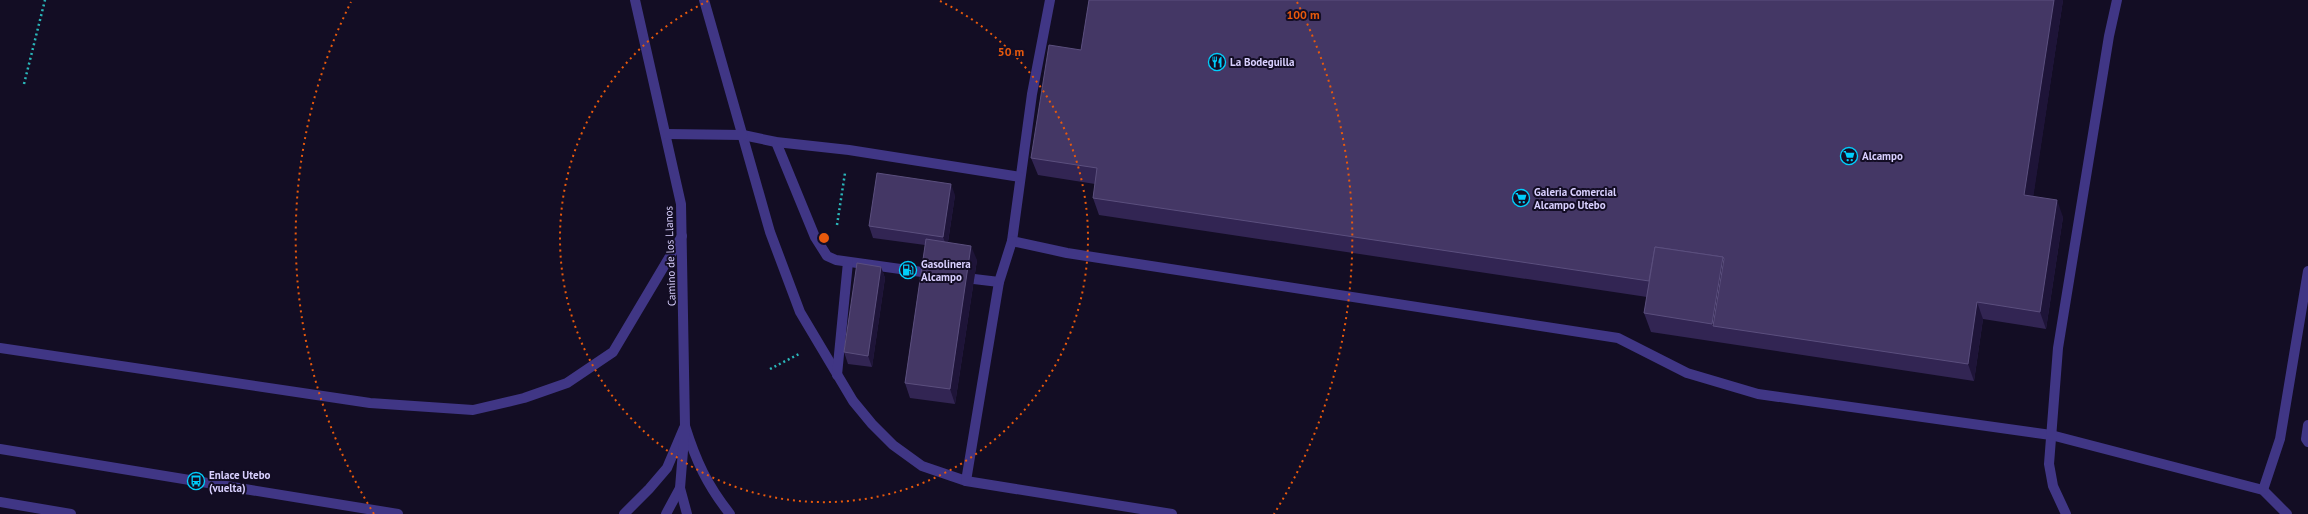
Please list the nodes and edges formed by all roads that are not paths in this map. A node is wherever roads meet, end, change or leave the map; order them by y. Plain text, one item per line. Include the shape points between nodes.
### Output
1 (635, 0) edge
2 (704, 0) edge
3 (1050, 0) edge
4 (2117, 0) edge
5 (666, 134) junction
6 (744, 135) junction
7 (776, 142) junction
8 (1020, 177) junction
9 (682, 236) junction
10 (1012, 241) junction
11 (848, 262) junction
12 (2308, 271) edge
13 (929, 273) edge
14 (974, 279) dead end
15 (999, 282) junction
16 (0, 348) edge
17 (836, 375) junction
18 (2308, 425) edge
19 (685, 426) junction
20 (2051, 435) junction
21 (2308, 442) edge
22 (0, 449) edge
23 (966, 481) junction
24 (680, 488) junction
25 (2263, 490) junction
26 (0, 502) edge
27 (71, 514) edge
28 (398, 514) edge
29 (624, 514) edge
30 (666, 514) edge
31 (687, 514) edge
32 (730, 514) edge
33 (1172, 514) edge
34 (2066, 514) edge
35 (2287, 514) edge

1 - 5 street, Camino de los Llanos
2 - 6 street
3 - 8 street via 1032,94
4 - 20 street via 2060,340
5 - 6 street
5 - 9 street, Camino de los Llanos via 681,204
6 - 7 street
6 - 17 street via 770,232 800,312
7 - 8 street via 849,150
7 - 11 street via 815,237 827,256
8 - 10 street
9 - 16 street via 613,352 566,384 524,398 472,410 370,403
9 - 19 street, Camino de los Llanos
10 - 15 street
10 - 20 street via 1067,253 1618,338 1687,373 1758,394
11 - 13 street
11 - 17 street
12 - 25 street via 2280,439
14 - 15 street
15 - 23 street
17 - 23 street via 853,401 893,445 922,466
18 - 21 street
19 - 24 street, Camino de los Llanos
19 - 29 street via 667,468
19 - 32 street via 698,466 713,493
20 - 25 street
20 - 34 street via 2049,464 2053,486
22 - 28 street
23 - 33 street
24 - 30 street
24 - 31 street, Camino de los Llanos
25 - 35 street
26 - 27 street

